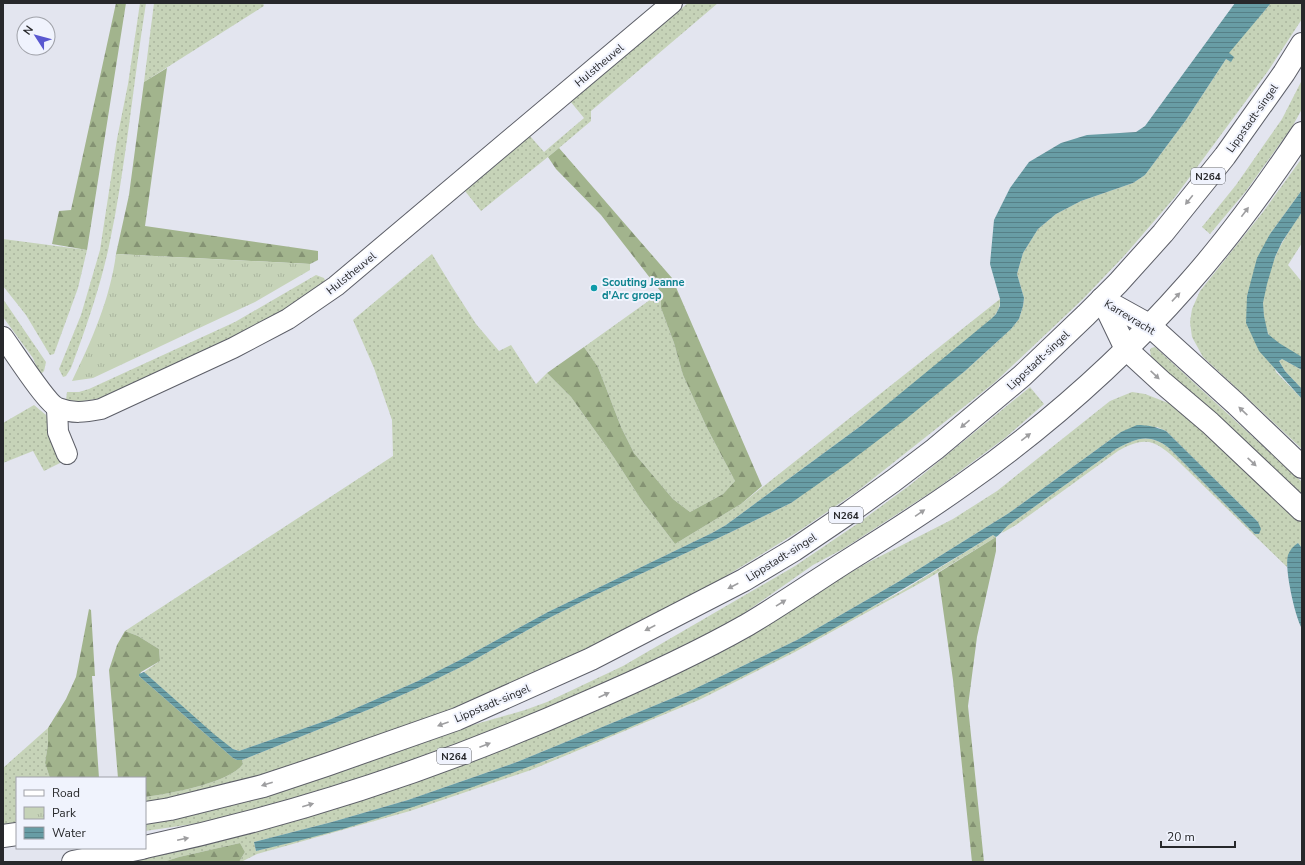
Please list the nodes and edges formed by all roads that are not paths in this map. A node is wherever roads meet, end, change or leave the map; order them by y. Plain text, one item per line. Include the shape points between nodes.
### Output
1 (672, 3) edge
2 (1302, 44) edge
3 (1302, 133) edge
4 (1102, 299) junction
5 (1149, 325) junction
6 (3, 337) edge
7 (1126, 349) junction
8 (56, 408) junction
9 (66, 454) dead end
10 (1302, 467) edge
11 (1302, 510) edge
12 (146, 813) edge
13 (16, 834) edge
14 (3, 836) edge
15 (146, 847) edge
16 (137, 849) edge
17 (73, 862) edge

1 - 8 street, Hulstheuvel via 336,286 288,319 234,348 101,409 81,413
2 -> 4 main road, Lippstadt-singel / N264 via 1225,156 1163,233
5 -> 3 main road, N264 via 1189,283 1221,243
4 - 5 main road, Karrevracht
4 - 7 main road, Karrevracht
4 -> 12 main road, Lippstadt-singel / N264 via 1022,376 935,449 850,512 744,580 591,659 457,719 262,786
5 - 7 main road, N264
10 -> 5 main road, Karrevracht
6 - 8 street
7 -> 11 main road, Karrevracht via 1210,423
15 -> 7 main road, N264 via 199,836 415,771 546,720 696,652 748,624 964,484 1031,433
8 - 9 street via 58,432
13 - 14 main road
16 - 17 main road

